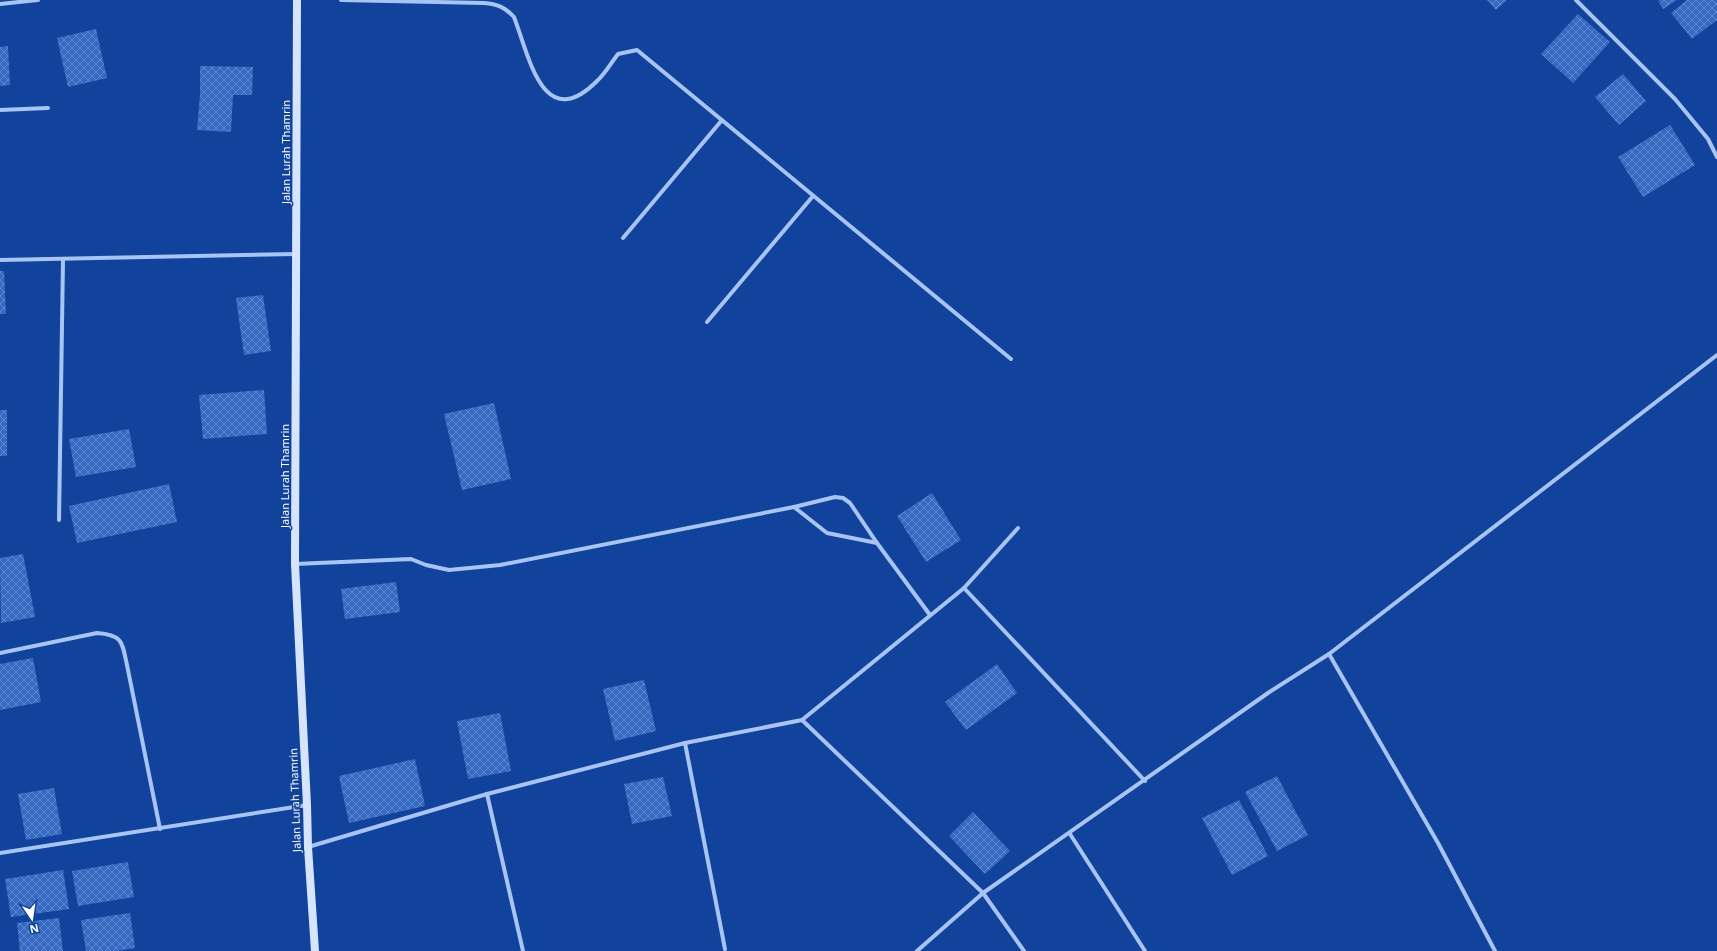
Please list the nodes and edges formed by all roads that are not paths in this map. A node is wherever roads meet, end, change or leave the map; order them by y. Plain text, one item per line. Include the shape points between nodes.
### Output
1 (38, 0) edge
2 (297, 0) edge
3 (341, 0) edge
4 (1576, 0) edge
5 (0, 4) edge
6 (48, 108) dead end
7 (0, 110) edge
8 (722, 120) junction
9 (1717, 157) edge
10 (813, 196) junction
11 (623, 238) dead end
12 (297, 254) junction
13 (0, 260) edge
14 (63, 260) junction
15 (707, 322) dead end
16 (1717, 355) edge
17 (1011, 359) dead end
18 (794, 506) junction
19 (59, 520) dead end
20 (1018, 528) dead end
21 (877, 543) junction
22 (295, 564) junction
23 (964, 588) junction
24 (930, 616) junction
25 (0, 653) edge
26 (1329, 654) junction
27 (802, 720) junction
28 (685, 743) junction
29 (1145, 781) junction
30 (487, 794) junction
31 (307, 805) junction
32 (160, 829) junction
33 (1070, 834) junction
34 (308, 847) junction
35 (0, 848) edge
36 (0, 853) edge
37 (983, 893) junction
38 (724, 949) dead end
39 (315, 951) edge
40 (523, 951) edge
41 (917, 951) edge
42 (1024, 951) edge
43 (1145, 951) edge
44 (1496, 951) edge

1 - 5 street
2 - 12 street, Jalan Lurah Thamrin
3 - 8 street via 484,3 502,6 514,17 535,73 550,96 563,100 575,98 598,81 618,54 637,50
4 - 9 street via 1675,99 1708,139
6 - 7 street
8 - 10 street
8 - 11 street
10 - 15 street
10 - 17 street
12 - 14 street
12 - 22 street, Jalan Lurah Thamrin
13 - 14 street
14 - 19 street
16 - 26 street
18 - 21 street via 827,533
18 - 21 street via 835,497 843,498 850,503
18 - 22 street via 500,565 449,570 410,559
20 - 23 street
21 - 24 street
22 - 31 street, Jalan Lurah Thamrin
23 - 24 street
23 - 29 street
24 - 27 street
25 - 32 street via 97,633 118,638 127,665
26 - 29 street
26 - 44 street via 1434,836
27 - 28 street
27 - 37 street
28 - 30 street
28 - 38 street
29 - 33 street
30 - 34 street
30 - 40 street
31 - 32 street
31 - 34 street, Jalan Lurah Thamrin
32 - 36 street
33 - 37 street
33 - 43 street
34 - 39 street, Jalan Lurah Thamrin
35 - 36 street
37 - 41 street
37 - 42 street

